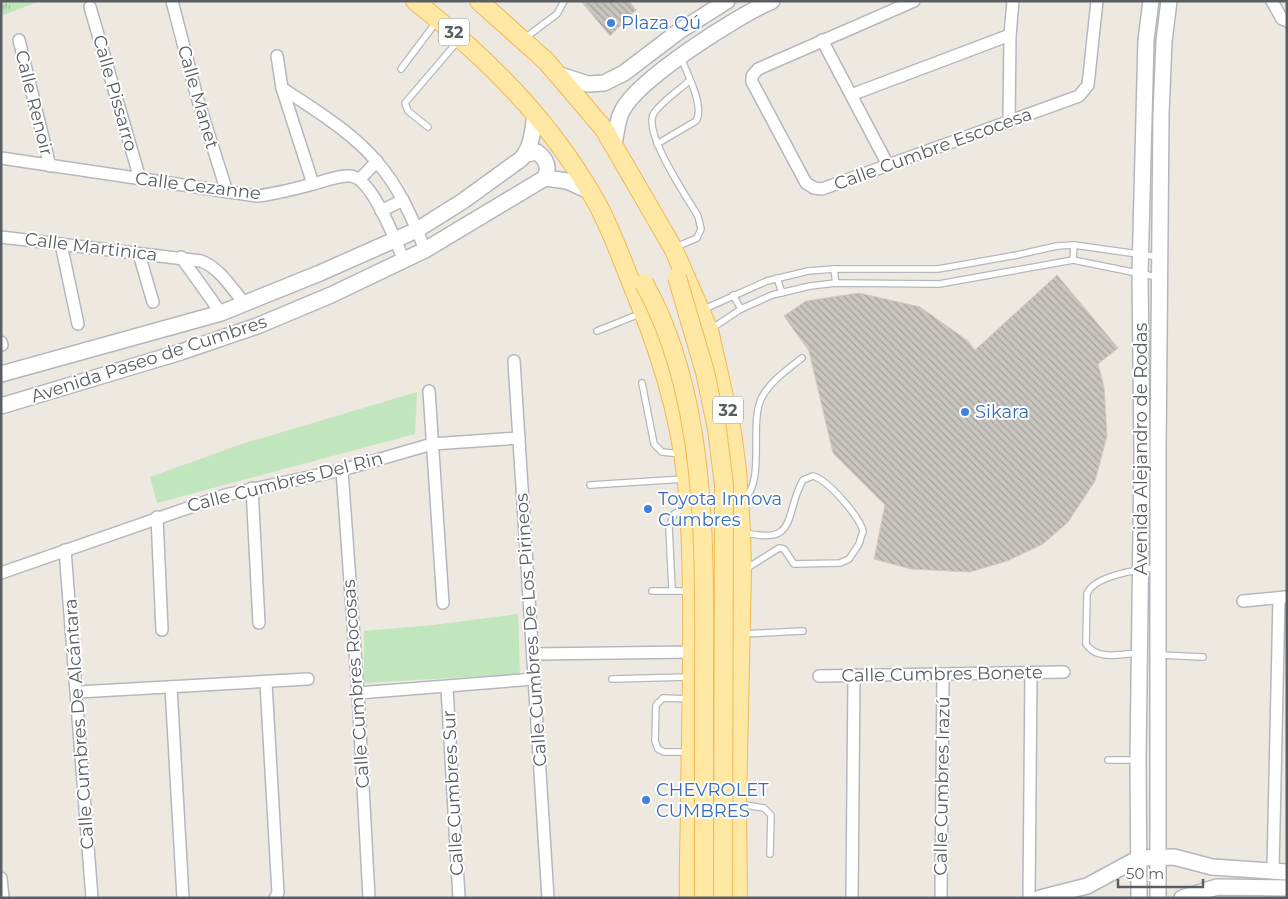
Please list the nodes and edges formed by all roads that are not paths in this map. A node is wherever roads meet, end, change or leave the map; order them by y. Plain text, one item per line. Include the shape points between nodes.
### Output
1 (172, 1) edge
2 (416, 1) edge
3 (479, 1) edge
4 (564, 1) edge
5 (727, 1) edge
6 (772, 1) edge
7 (914, 1) edge
8 (1013, 1) edge
9 (1098, 1) edge
10 (1151, 1) edge
11 (1169, 1) edge
12 (1272, 1) edge
13 (90, 7) dead end
14 (438, 19) junction
15 (1284, 20) edge
16 (1010, 36) junction
17 (461, 38) junction
18 (19, 40) dead end
19 (523, 40) junction
20 (822, 40) junction
21 (277, 56) dead end
22 (680, 58) junction
23 (401, 69) dead end
24 (560, 75) junction
25 (690, 80) junction
26 (282, 88) junction
27 (851, 95) junction
28 (535, 114) junction
29 (1009, 123) junction
30 (428, 127) dead end
31 (657, 144) junction
32 (614, 145) junction
33 (526, 154) junction
34 (1, 158) edge
35 (376, 161) junction
36 (888, 165) junction
37 (50, 166) junction
38 (546, 178) junction
39 (140, 179) junction
40 (360, 179) junction
41 (313, 184) junction
42 (589, 191) junction
43 (227, 192) junction
44 (403, 200) junction
45 (381, 211) junction
46 (608, 226) junction
47 (417, 230) junction
48 (1, 236) edge
49 (395, 240) junction
50 (61, 244) junction
51 (1074, 245) junction
52 (424, 250) junction
53 (674, 250) junction
54 (139, 254) junction
55 (1141, 254) junction
56 (182, 257) junction
57 (1159, 257) junction
58 (404, 260) junction
59 (1072, 260) junction
60 (834, 269) junction
61 (1140, 273) junction
62 (777, 278) junction
63 (1159, 278) junction
64 (836, 284) junction
65 (782, 293) junction
66 (733, 295) junction
67 (153, 302) dead end
68 (245, 304) junction
69 (741, 308) junction
70 (702, 310) junction
71 (644, 312) junction
72 (221, 313) junction
73 (78, 324) dead end
74 (175, 326) junction
75 (709, 330) junction
76 (596, 331) dead end
77 (181, 352) junction
78 (802, 358) dead end
79 (514, 361) dead end
80 (1, 374) edge
81 (642, 384) dead end
82 (429, 391) dead end
83 (1, 406) edge
84 (518, 438) junction
85 (432, 444) junction
86 (683, 454) junction
87 (342, 470) junction
88 (686, 479) junction
89 (590, 485) dead end
90 (252, 488) junction
91 (739, 503) junction
92 (689, 505) junction
93 (157, 517) junction
94 (741, 531) junction
95 (65, 550) junction
96 (1142, 568) junction
97 (1158, 568) junction
98 (742, 571) junction
99 (1, 573) edge
100 (672, 590) junction
101 (652, 591) dead end
102 (692, 591) junction
103 (1283, 597) edge
104 (1243, 601) dead end
105 (443, 603) dead end
106 (259, 623) dead end
107 (162, 630) dead end
108 (803, 631) dead end
109 (740, 634) junction
110 (691, 652) junction
111 (1140, 652) junction
112 (534, 654) junction
113 (1158, 655) junction
114 (1203, 657) dead end
115 (1064, 672) dead end
116 (1031, 673) junction
117 (943, 674) junction
118 (854, 675) junction
119 (819, 676) dead end
120 (691, 677) junction
121 (308, 679) dead end
122 (534, 679) junction
123 (612, 679) dead end
124 (266, 683) junction
125 (170, 688) junction
126 (447, 688) junction
127 (78, 692) junction
128 (358, 693) junction
129 (691, 699) junction
130 (690, 752) junction
131 (1108, 760) dead end
132 (1138, 760) junction
133 (737, 804) junction
134 (770, 854) dead end
135 (1157, 856) junction
136 (1139, 858) junction
137 (690, 866) junction
138 (1280, 871) edge
139 (739, 874) junction
140 (1, 878) edge
141 (1278, 891) edge
142 (276, 895) edge
143 (2, 898) edge
144 (92, 898) edge
145 (183, 898) edge
146 (368, 898) edge
147 (459, 898) edge
148 (548, 898) edge
149 (690, 898) edge
150 (704, 898) edge
151 (723, 898) edge
152 (738, 898) edge
153 (852, 898) edge
154 (941, 898) edge
155 (1029, 898) edge
156 (1040, 898) edge
157 (1139, 898) edge
158 (1158, 898) edge
159 (1182, 898) edge

1 - 43 street, Calle Manet via 197,97
2 - 14 main road, 32
3 - 19 main road, 32
4 - 19 lane via 558,14
5 - 24 street via 678,32 624,73 604,83 588,84
6 - 22 street
7 - 20 street, Calle Cumbre Escocesa
8 - 16 street
9 - 29 street, Calle Cumbre Escocesa via 1088,85 1084,92
10 - 55 street, Avenida Alejandro de Rodas via 1146,40
11 - 57 street, Avenida Alejandro de Rodas via 1161,114
12 - 15 street
13 - 39 street, Calle Pissarro
14 - 17 main road, 32
14 - 23 lane
16 - 27 street
16 - 29 street
17 - 28 main road, 32 via 490,64
17 - 30 lane via 405,103 408,111
18 - 37 street, Calle Renoir
19 - 24 main road, 32
20 - 27 street
20 - 36 street, Calle Cumbre Escocesa via 758,69 752,76 752,82 806,183 814,188 822,189
21 - 26 street
22 - 25 lane
22 - 32 street via 635,92 620,115
24 - 32 main road, 32
25 - 31 lane via 655,111 651,123
25 - 31 lane via 699,116
26 - 35 street via 332,122
26 - 41 street
27 - 36 street
28 - 33 street
28 - 42 main road, 32
29 - 36 street, Calle Cumbre Escocesa
31 - 53 lane via 698,216 701,228 697,238
32 - 53 main road, 32
33 - 38 street via 537,152 545,159
33 - 47 street, Avenida Paseo de Cumbres
34 - 37 street, Calle Cezanne
35 - 40 street
35 - 44 street
37 - 39 street, Calle Cezanne
38 - 42 street via 567,181
38 - 52 street, Avenida Paseo de Cumbres
39 - 43 street, Calle Cezanne
40 - 41 street, Calle Cezanne via 344,176
40 - 45 street
41 - 43 street, Calle Cezanne via 269,195
42 - 46 main road, 32
44 - 45 street
44 - 47 street
45 - 49 street
46 - 71 main road, 32
46 - 150 main road, bridge via 662,318 692,430 700,483 705,615
47 - 49 street, Avenida Paseo de Cumbres
47 - 52 street
48 - 50 street, Calle Martinica
49 - 58 street
49 - 68 street, Avenida Paseo de Cumbres
50 - 54 street, Calle Martinica
50 - 73 street
51 - 55 lane
51 - 59 lane
51 - 60 lane via 938,269
52 - 58 street, Avenida Paseo de Cumbres
53 - 70 main road, 32
53 - 151 main road, bridge via 677,277 705,372 717,428 724,485
54 - 56 street, Calle Martinica
54 - 67 street
55 - 57 lane
55 - 61 street, Avenida Alejandro de Rodas
56 - 68 street, Calle Martinica via 210,264
56 - 72 street, Calle Martinica
57 - 63 street, Avenida Alejandro de Rodas
58 - 77 street, Avenida Paseo de Cumbres via 257,326
59 - 61 lane
59 - 64 lane via 939,284
60 - 62 lane
60 - 64 lane
61 - 63 lane
61 - 96 street, Avenida Alejandro de Rodas
62 - 65 lane
62 - 66 lane
63 - 97 street, Avenida Alejandro de Rodas
64 - 65 lane
65 - 69 lane
66 - 69 lane
66 - 70 lane
68 - 72 street, Avenida Paseo de Cumbres
69 - 75 lane
70 - 75 main road, 32
71 - 76 lane
71 - 86 main road, 32 via 663,365
72 - 74 street, Avenida Paseo de Cumbres
74 - 77 street
74 - 80 street, Avenida Paseo de Cumbres
75 - 91 main road, 32 via 731,424
77 - 83 street, Avenida Paseo de Cumbres
78 - 91 lane via 765,391 760,401 755,428 752,488
79 - 84 street, Calle Cumbres De Los Pirineos
81 - 86 lane via 654,444 662,452
82 - 85 street
84 - 85 street, Calle Cumbres Del Rin
84 - 112 street, Calle Cumbres De Los Pirineos
85 - 87 street, Calle Cumbres Del Rin
85 - 105 street
86 - 88 main road, 32
87 - 90 street, Calle Cumbres Del Rin
87 - 128 street, Calle Cumbres Rocosas
88 - 89 lane
88 - 92 main road, 32
90 - 93 street, Calle Cumbres Del Rin
90 - 106 street
91 - 94 main road, 32
92 - 100 lane via 674,514 669,527
92 - 102 main road, 32
93 - 95 street, Calle Cumbres Del Rin
93 - 107 street
94 - 98 main road, 32
94 - 98 lane via 762,536 778,533 793,512 803,480 813,476 826,483 857,519 863,531 854,554 840,563 794,564 784,549 779,548
95 - 99 street, Calle Cumbres Del Rin
95 - 127 street, Calle Cumbres De Alcántara
96 - 97 lane
96 - 111 street, Avenida Alejandro de Rodas
96 - 111 lane via 1097,581 1089,588 1086,644 1094,654
97 - 113 street, Avenida Alejandro de Rodas
98 - 109 main road, 32
100 - 101 lane
100 - 102 lane
102 - 110 main road, 32
103 - 104 street
103 - 138 street
108 - 109 lane
109 - 133 main road, 32
110 - 112 street
110 - 120 main road, 32
111 - 132 street, Avenida Alejandro de Rodas
112 - 122 street, Calle Cumbres De Los Pirineos
113 - 114 lane
113 - 135 street, Avenida Alejandro de Rodas
115 - 116 street, Calle Cumbres Bonete
116 - 117 street, Calle Cumbres Bonete
116 - 155 street
117 - 118 street, Calle Cumbres Bonete
117 - 154 street, Calle Cumbres Irazú
118 - 119 street, Calle Cumbres Bonete
118 - 153 street
120 - 123 lane
120 - 129 main road, 32
121 - 124 street
122 - 126 street
122 - 148 street, Calle Cumbres De Los Pirineos
124 - 125 street
124 - 142 street
125 - 127 street
125 - 145 street
126 - 128 street
126 - 147 street, Calle Cumbres Sur
127 - 144 street, Calle Cumbres De Alcántara
128 - 146 street, Calle Cumbres Rocosas
129 - 130 main road, 32
129 - 130 lane via 663,698 656,705 658,749
130 - 137 main road, 32
131 - 132 lane
132 - 136 street, Avenida Alejandro de Rodas
133 - 134 lane via 768,811 772,822
133 - 139 main road, 32
135 - 136 street
135 - 138 street via 1212,867
135 - 158 street, Avenida Alejandro de Rodas
136 - 156 street via 1087,886
136 - 157 street, Avenida Alejandro de Rodas
137 - 139 main road via 698,880 706,882 729,882
137 - 149 main road, 32
139 - 152 main road, 32
140 - 143 street
141 - 159 street via 1217,887

